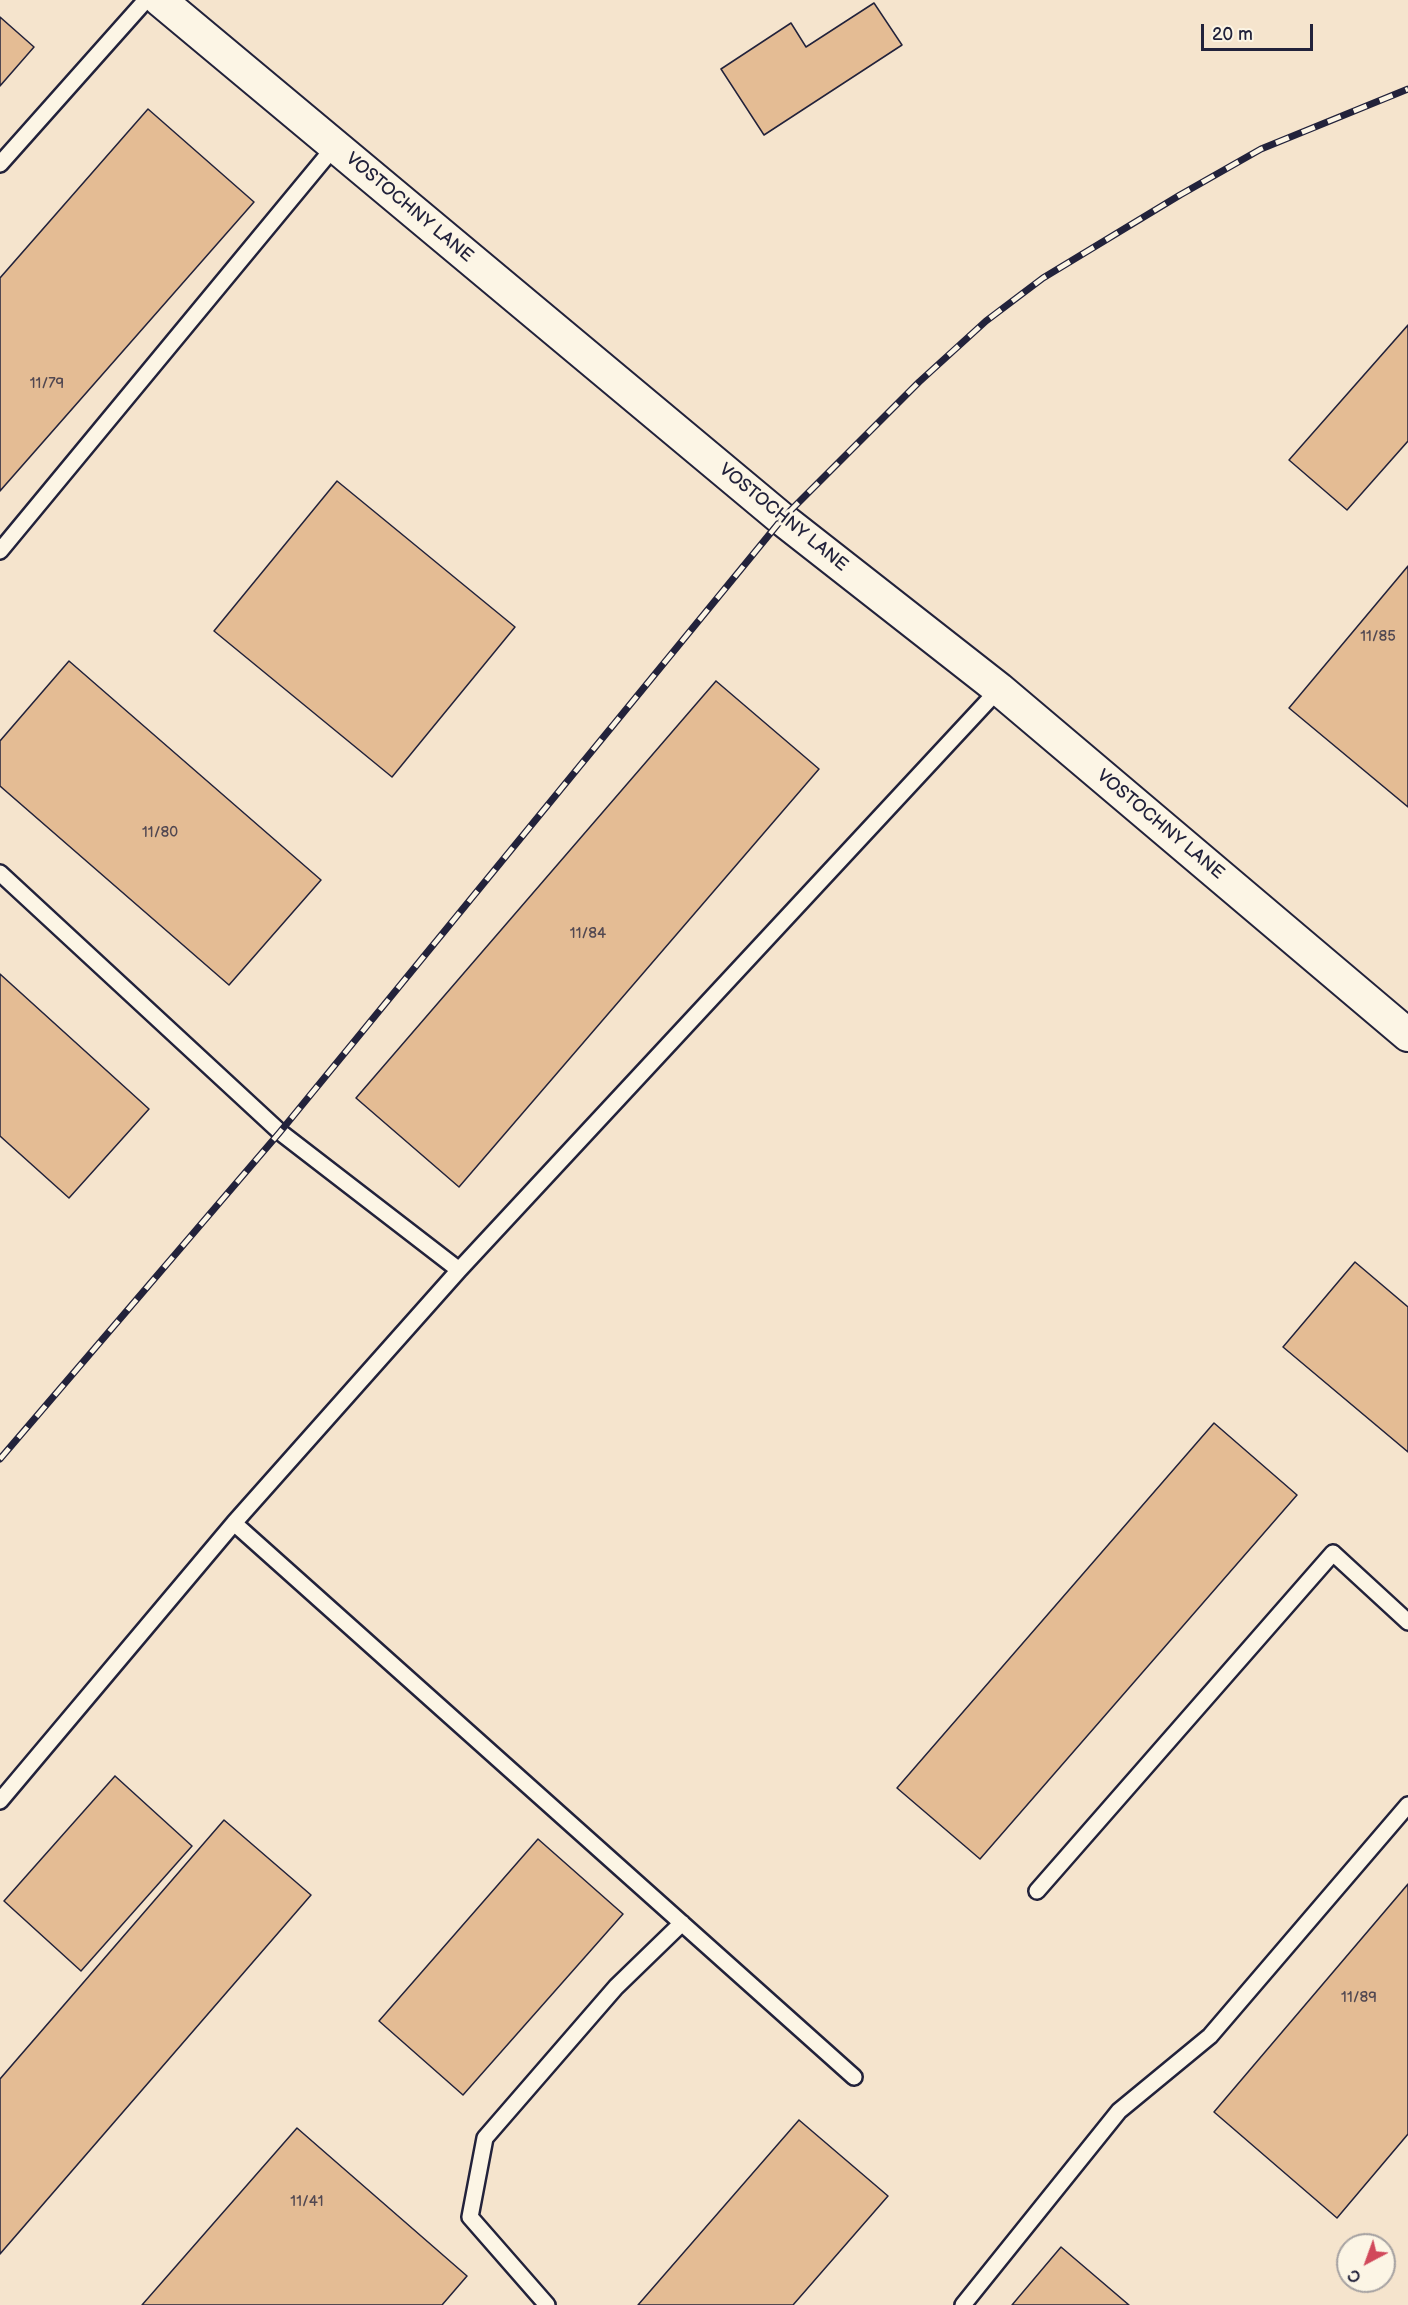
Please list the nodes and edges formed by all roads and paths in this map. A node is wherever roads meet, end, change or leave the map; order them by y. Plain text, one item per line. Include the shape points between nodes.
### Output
1 (146, 0) edge
2 (160, 0) edge
3 (335, 146) junction
4 (0, 164) edge
5 (0, 551) edge
6 (999, 689) junction
7 (0, 873) edge
8 (1408, 1035) edge
9 (459, 1270) junction
10 (234, 1523) junction
11 (1408, 1622) edge
12 (0, 1801) edge
13 (1408, 1805) edge
14 (1037, 1891) dead end
15 (682, 1923) junction
16 (854, 2077) dead end
17 (547, 2305) edge
18 (963, 2305) edge

1 - 4 lane
2 - 3 street, VOSTOCHNY LANE
3 - 5 lane
3 - 6 street, VOSTOCHNY LANE via 782,519
6 - 8 street, VOSTOCHNY LANE
6 - 9 lane
7 - 9 lane via 280,1132
9 - 10 lane
10 - 12 lane
10 - 15 lane
11 - 14 lane via 1333,1553
13 - 18 lane via 1210,2036 1119,2111
15 - 16 lane
15 - 17 lane via 616,1987 485,2138 470,2217

